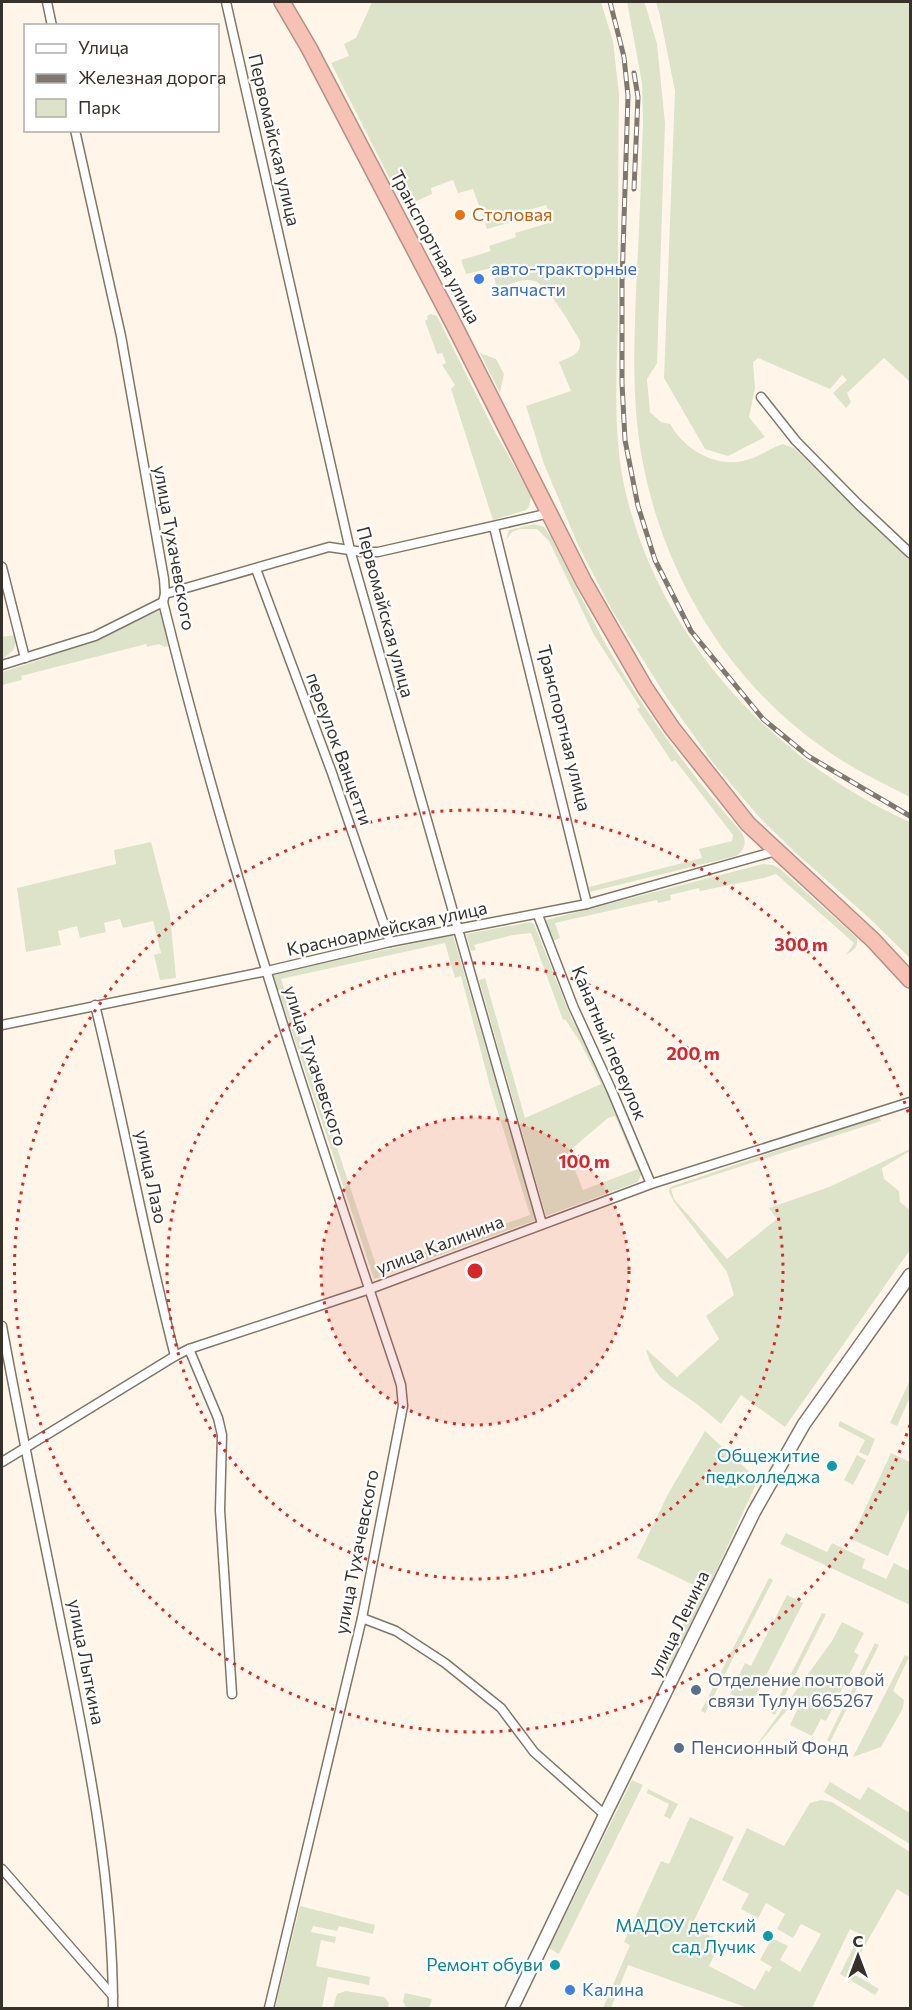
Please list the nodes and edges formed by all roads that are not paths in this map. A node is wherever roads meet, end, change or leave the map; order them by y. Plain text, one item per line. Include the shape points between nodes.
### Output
1 (47, 2) edge
2 (226, 2) edge
3 (282, 2) edge
4 (52, 24) edge
5 (75, 132) edge
6 (761, 397) dead end
7 (550, 513) junction
8 (494, 527) junction
9 (350, 550) junction
10 (910, 553) edge
11 (2, 567) edge
12 (256, 569) junction
13 (164, 598) junction
14 (25, 658) junction
15 (2, 665) edge
16 (776, 851) junction
17 (587, 904) junction
18 (538, 915) junction
19 (458, 929) junction
20 (390, 942) junction
21 (267, 971) junction
22 (910, 980) edge
23 (95, 1005) junction
24 (2, 1025) edge
25 (910, 1102) edge
26 (651, 1184) junction
27 (542, 1224) junction
28 (910, 1275) edge
29 (369, 1289) junction
30 (2, 1326) edge
31 (189, 1349) junction
32 (175, 1356) junction
33 (26, 1449) junction
34 (2, 1462) edge
35 (362, 1618) junction
36 (232, 1694) dead end
37 (605, 1815) junction
38 (2, 1869) edge
39 (113, 1996) junction
40 (113, 2008) edge
41 (269, 2008) edge
42 (512, 2008) edge

1 - 4 street
2 - 9 street, Первомайская улица
3 - 7 highway, Транспортная улица
5 - 13 street, улица Тухачевского via 121,336
6 - 10 street via 796,441
7 - 8 street
7 - 16 highway, Транспортная улица via 584,582 672,728 726,798
8 - 9 street via 378,552
8 - 17 street, Транспортная улица
9 - 12 street via 329,547
9 - 19 street, Первомайская улица
11 - 14 street
12 - 13 street
12 - 20 street, переулок Ванцетти
13 - 14 street via 95,636
13 - 21 street, улица Тухачевского via 189,707
14 - 15 street
16 - 17 street, Красноармейская улица
16 - 22 highway, Транспортная улица via 873,939
17 - 18 street, Красноармейская улица
18 - 19 street, Красноармейская улица
18 - 26 street, Канатный переулок
19 - 20 street, Красноармейская улица
19 - 27 street, Первомайская улица
20 - 21 street, Красноармейская улица
21 - 23 street, Красноармейская улица
21 - 29 street, улица Тухачевского
23 - 24 street, Красноармейская улица
23 - 32 street, улица Лазо
25 - 26 street, улица Калинина
26 - 27 street, улица Калинина
27 - 29 street, улица Калинина
28 - 37 main road, улица Ленина via 816,1406 769,1485
29 - 31 street, улица Калинина
29 - 35 street, улица Тухачевского via 401,1385 403,1406
30 - 33 street, улица Лыткина
31 - 32 street, улица Калинина
31 - 36 street via 222,1435 220,1509
32 - 33 street, улица Калинина
33 - 34 street, улица Калинина
33 - 39 street, улица Лыткина via 84,1733 100,1834
35 - 37 street via 396,1631 455,1670 501,1708 534,1752
35 - 41 street, улица Тухачевского
37 - 42 main road, улица Ленина
38 - 39 street
39 - 40 street, улица Лыткина

